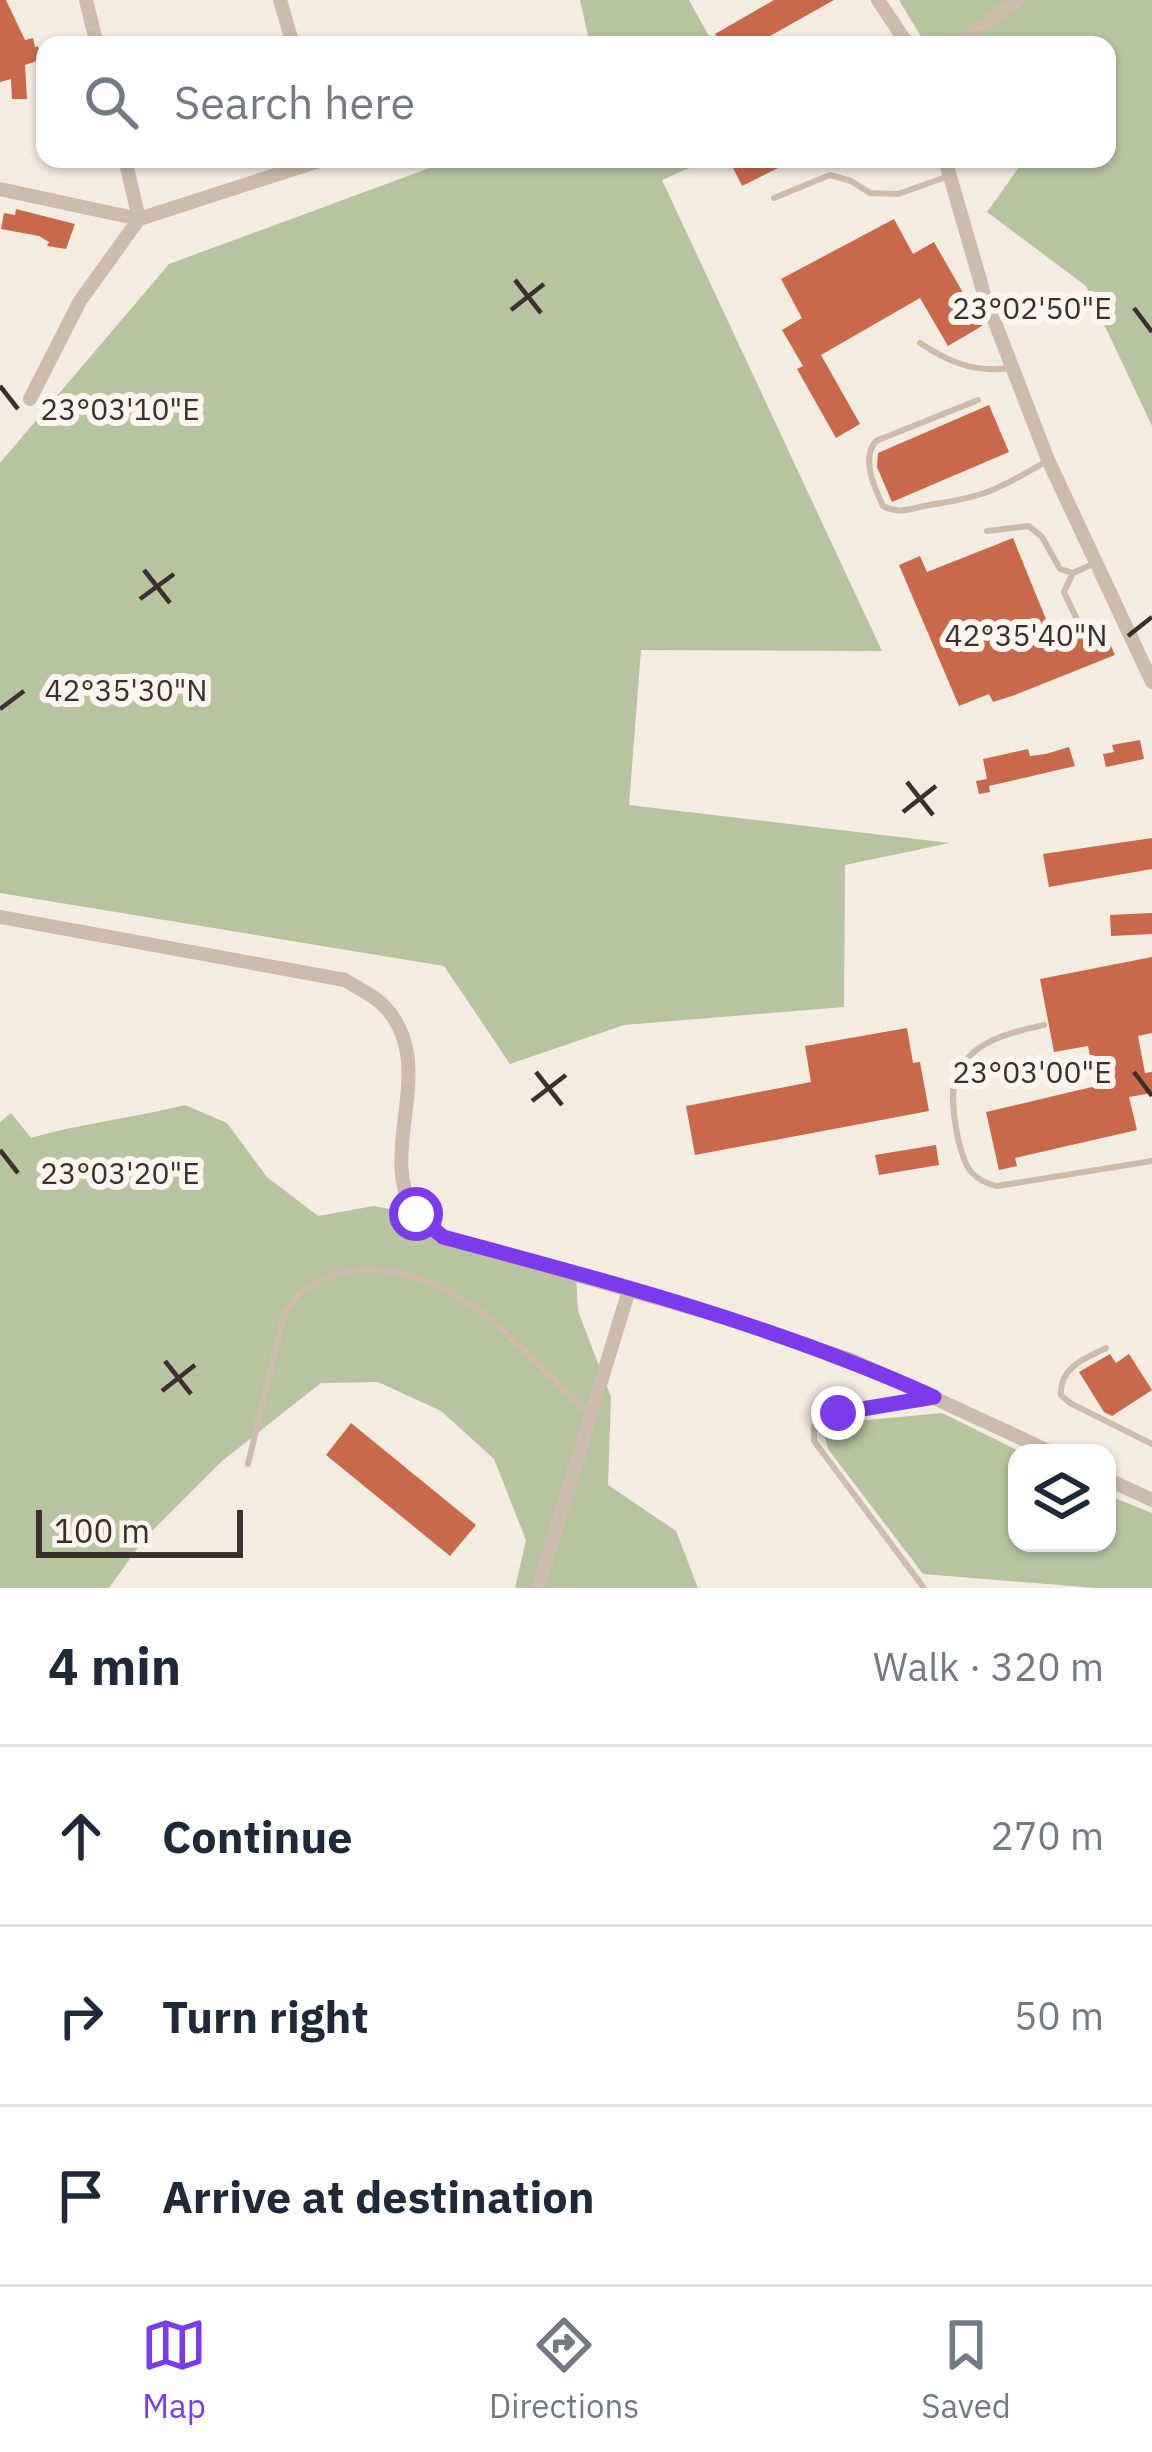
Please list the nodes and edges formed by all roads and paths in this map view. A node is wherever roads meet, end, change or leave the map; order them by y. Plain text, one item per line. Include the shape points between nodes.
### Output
1 (86, 0) edge
2 (280, 0) edge
3 (878, 0) edge
4 (1017, 0) edge
5 (95, 36) edge
6 (290, 36) edge
7 (902, 36) edge
8 (969, 36) edge
9 (127, 168) edge
10 (297, 168) edge
11 (948, 168) edge
12 (950, 176) junction
13 (0, 189) edge
14 (774, 198) dead end
15 (140, 219) junction
16 (920, 343) dead end
17 (1012, 367) junction
18 (30, 399) dead end
19 (978, 400) dead end
20 (1048, 460) junction
21 (986, 531) dead end
22 (1096, 563) junction
23 (1073, 573) junction
24 (1082, 630) dead end
25 (1152, 682) edge
26 (0, 917) edge
27 (1045, 1025) dead end
28 (1152, 1161) edge
29 (629, 1290) junction
30 (1106, 1348) dead end
31 (934, 1397) junction
32 (591, 1415) junction
33 (1034, 1444) edge
34 (1152, 1444) edge
35 (248, 1464) dead end
36 (1116, 1482) edge
37 (1152, 1500) edge
38 (538, 1588) edge
39 (924, 1588) edge

1 - 5 street
2 - 6 street
3 - 7 street
4 - 8 street
9 - 15 street
10 - 15 street
11 - 12 street
12 - 14 lane via 898,194 870,193 830,175
12 - 17 street
13 - 15 street
15 - 18 street via 80,301
16 - 17 lane via 969,368
17 - 20 street
19 - 20 lane via 876,441 867,457 883,506 904,512 970,500
20 - 22 street
21 - 23 lane via 1029,526 1054,563
22 - 23 lane
22 - 25 street
23 - 24 lane via 1064,592
26 - 29 street via 345,980 383,1004 402,1032 410,1075 401,1181 416,1214 443,1237
27 - 28 lane via 1001,1035 956,1075 951,1091 974,1175 997,1186
29 - 31 street via 854,1361
29 - 32 street
30 - 34 lane via 1068,1371 1061,1395
31 - 33 street
31 - 39 lane via 838,1413 814,1426 814,1441
32 - 35 lane via 484,1314 388,1270 352,1270 297,1294 284,1314
32 - 38 street
36 - 37 street

